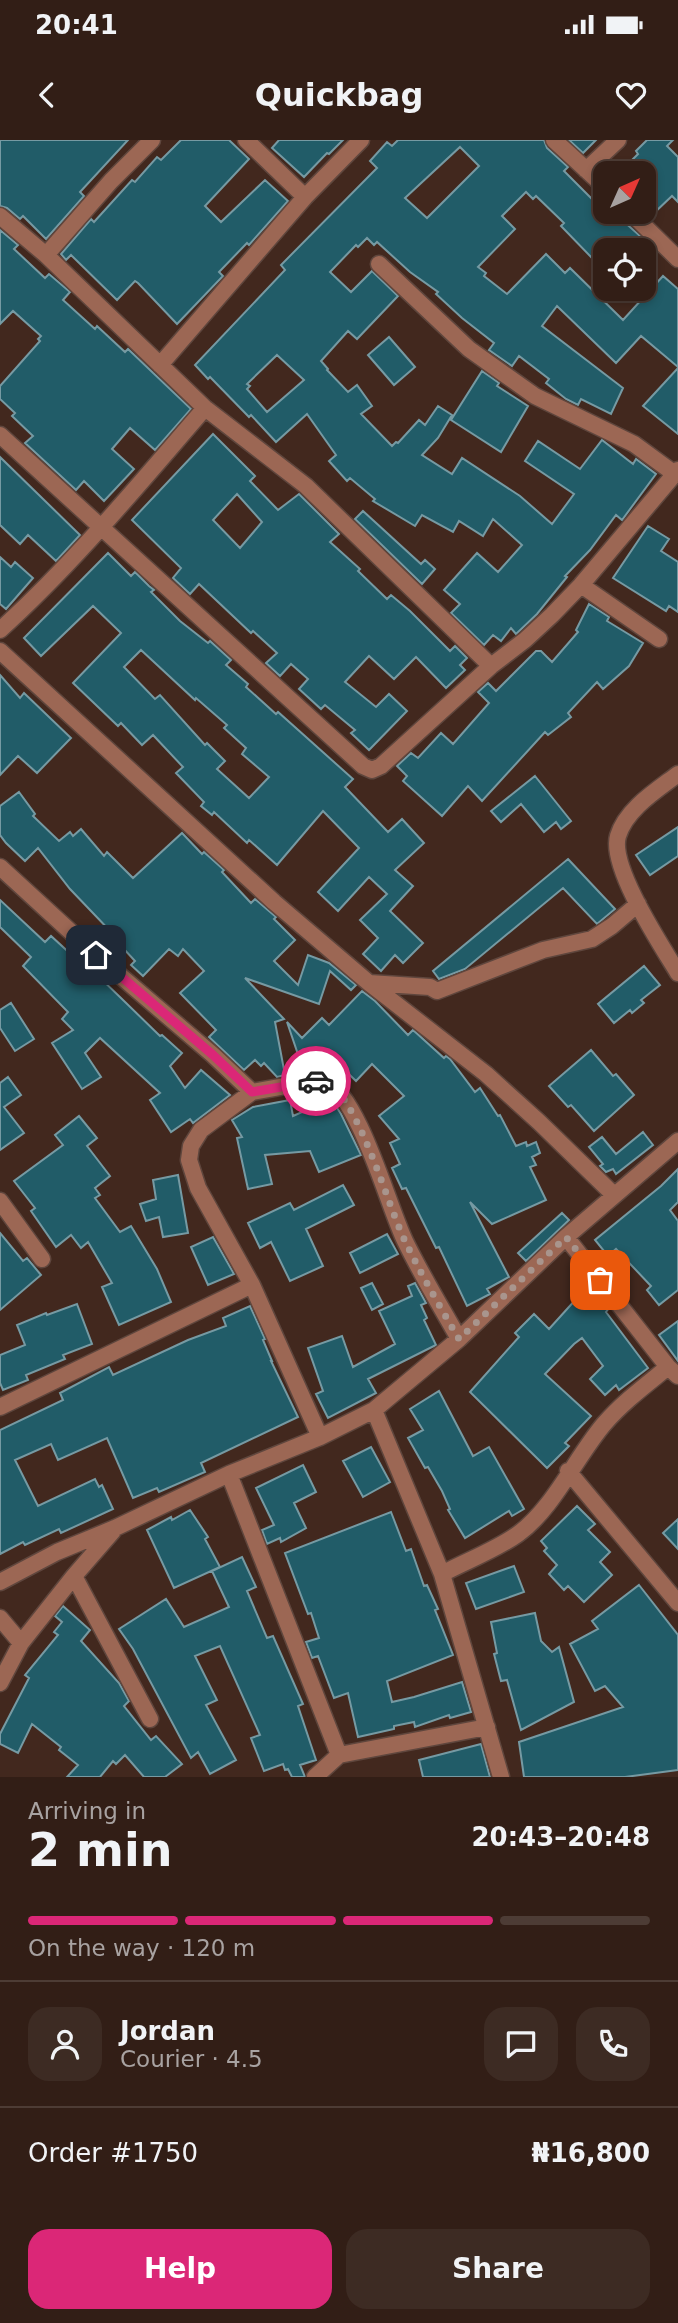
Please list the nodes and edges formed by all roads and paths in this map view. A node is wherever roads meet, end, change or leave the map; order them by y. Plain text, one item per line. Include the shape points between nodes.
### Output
1 (152, 140) edge
2 (246, 140) edge
3 (360, 140) edge
4 (554, 140) edge
5 (618, 140) edge
6 (586, 170) junction
7 (593, 176) edge
8 (305, 197) junction
9 (0, 216) edge
10 (642, 224) edge
11 (46, 255) junction
12 (678, 259) edge
13 (379, 264) dead end
14 (160, 365) junction
15 (205, 408) junction
16 (0, 435) edge
17 (676, 472) edge
18 (103, 526) junction
19 (581, 585) junction
20 (0, 629) edge
21 (659, 639) dead end
22 (0, 651) edge
23 (491, 666) junction
24 (678, 774) edge
25 (0, 867) edge
26 (638, 904) junction
27 (678, 973) edge
28 (369, 983) junction
29 (252, 1092) junction
30 (678, 1141) edge
31 (613, 1195) junction
32 (0, 1202) edge
33 (566, 1237) junction
34 (42, 1259) dead end
35 (252, 1284) junction
36 (459, 1339) junction
37 (673, 1371) edge
38 (0, 1407) edge
39 (374, 1410) junction
40 (320, 1437) junction
41 (568, 1471) junction
42 (229, 1474) junction
43 (115, 1528) junction
44 (442, 1574) junction
45 (74, 1576) junction
46 (0, 1582) edge
47 (678, 1603) edge
48 (0, 1618) edge
49 (21, 1643) junction
50 (0, 1683) edge
51 (150, 1718) dead end
52 (487, 1727) junction
53 (339, 1755) junction
54 (316, 1777) edge
55 (501, 1777) edge

1 - 11 street
2 - 8 street
3 - 8 street
4 - 6 street
5 - 6 street
6 - 7 street
8 - 14 street
9 - 11 street
10 - 12 street
11 - 14 street
13 - 17 street via 469,349 535,396 634,444
14 - 15 street
15 - 18 street
15 - 23 street via 306,486
16 - 18 street
17 - 19 street
18 - 20 street
18 - 23 street via 372,770
19 - 21 street
19 - 23 street
22 - 28 street
24 - 26 street via 646,798 617,836 616,855
25 - 29 street
26 - 27 street
26 - 28 street via 592,939 543,950 437,991
28 - 31 street via 486,1074
29 - 35 street via 201,1130 189,1160 198,1188
29 - 36 street via 325,1079 335,1085 369,1149 404,1240
30 - 31 street
31 - 33 street
32 - 34 street
33 - 36 street
33 - 37 street
35 - 38 street
35 - 40 street
36 - 39 street
37 - 41 street via 627,1400
39 - 40 street
39 - 44 street
40 - 42 street
41 - 44 street via 545,1509 518,1534
41 - 47 street
42 - 43 street
42 - 53 street
43 - 45 street
43 - 46 street
44 - 52 street
45 - 49 street
45 - 51 street
48 - 49 street
49 - 50 street
52 - 53 street
52 - 55 street
53 - 54 street

